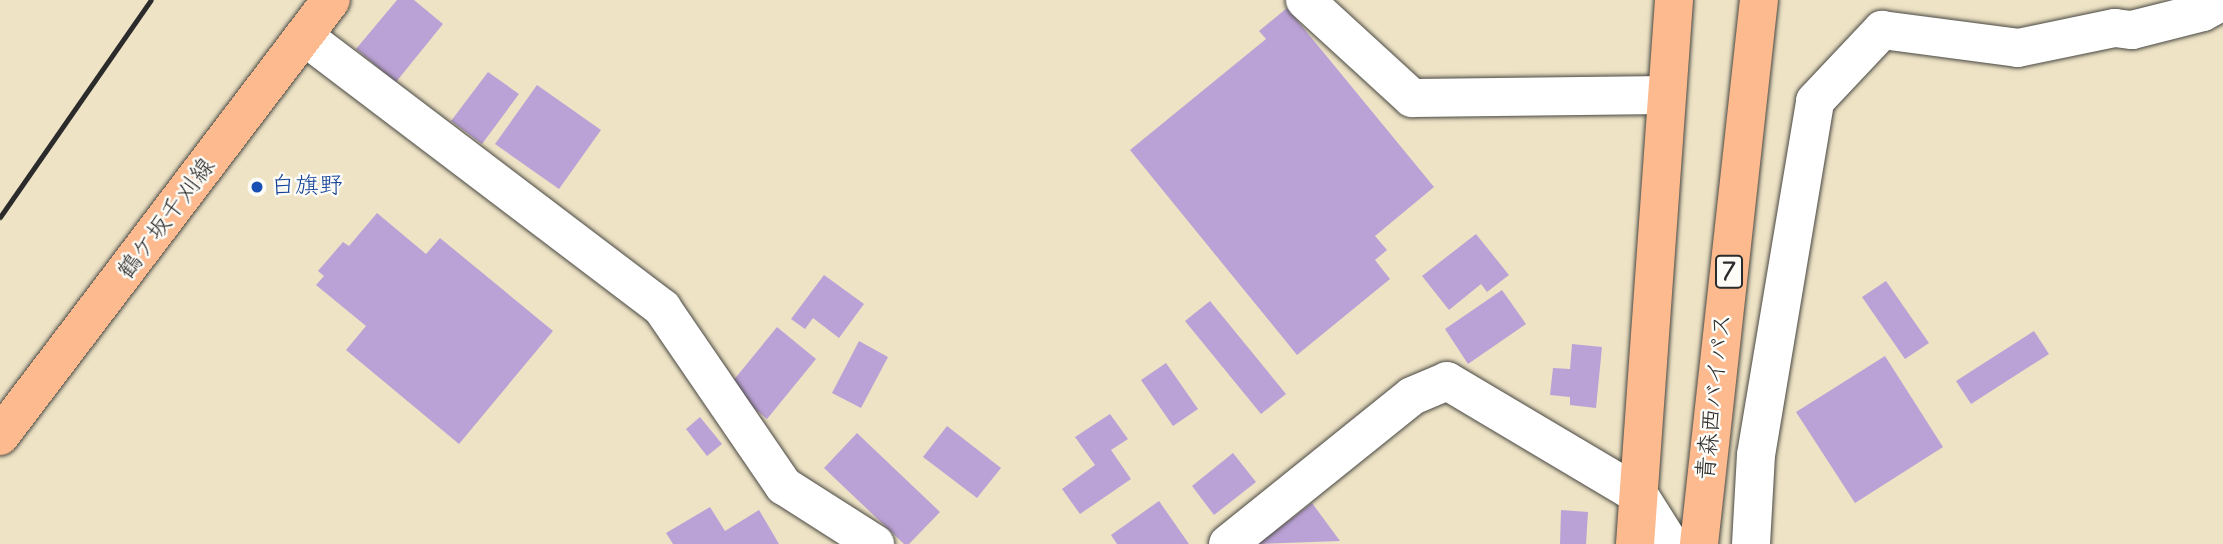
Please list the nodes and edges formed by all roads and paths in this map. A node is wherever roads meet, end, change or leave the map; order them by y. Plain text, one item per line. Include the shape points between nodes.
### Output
1 (331, 0) edge
2 (1674, 0) edge
3 (1759, 0) edge
4 (1305, 1) edge
5 (2223, 1) edge
6 (304, 36) junction
7 (1667, 94) junction
8 (0, 436) edge
9 (1639, 495) junction
10 (875, 544) edge
11 (1228, 544) edge
12 (1635, 544) edge
13 (1670, 544) edge
14 (1699, 544) edge
15 (1751, 544) edge

1 - 6 main road, 鶴ケ坂千刈線
2 - 7 main road
3 - 14 main road, 青森西バイパス / 7
4 - 7 street via 1412,98
5 - 15 street via 2203,12 2132,30 2115,29 2018,48 1882,30 1815,101 1756,455
6 - 8 main road, 鶴ケ坂千刈線
6 - 10 street via 662,308 784,486
7 - 9 main road
9 - 11 street via 1447,381 1412,396
9 - 12 main road
9 - 13 street

